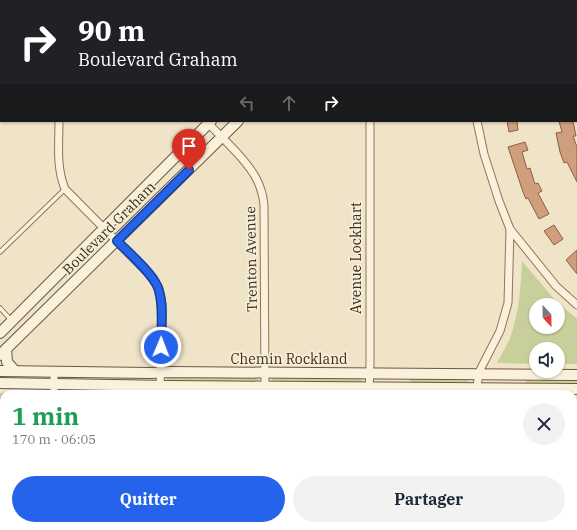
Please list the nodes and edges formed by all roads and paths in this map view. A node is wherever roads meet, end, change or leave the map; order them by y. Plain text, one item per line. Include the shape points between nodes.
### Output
1 (60, 122) edge
2 (208, 122) edge
3 (237, 122) edge
4 (370, 122) edge
5 (477, 122) edge
6 (222, 137) junction
7 (65, 189) junction
8 (103, 228) junction
9 (510, 229) junction
10 (117, 241) junction
11 (0, 252) edge
12 (577, 305) edge
13 (0, 308) edge
14 (12, 321) junction
15 (0, 333) edge
16 (3, 352) edge
17 (0, 371) edge
18 (15, 371) junction
19 (54, 372) junction
20 (160, 373) junction
21 (265, 373) junction
22 (370, 374) junction
23 (478, 375) junction
24 (577, 375) edge
25 (0, 383) edge
26 (54, 389) edge
27 (577, 389) edge
28 (160, 390) edge
29 (265, 390) edge
30 (369, 390) edge
31 (476, 390) edge
32 (526, 390) edge

1 - 7 street via 59,165
2 - 6 street, Trenton Avenue
2 - 8 street, Boulevard Graham
3 - 6 street, Boulevard Graham
4 - 22 street, Avenue Lockhart
5 - 9 street via 484,154
6 - 10 street, Boulevard Graham
6 - 21 street, Trenton Avenue via 251,170 258,180 262,193
7 - 8 street
7 - 11 lane
8 - 10 street
8 - 14 street, Boulevard Graham
9 - 12 street via 556,286
9 - 23 street via 508,303 500,331
10 - 16 street, Boulevard Graham
10 - 20 street via 153,278 159,289 162,304
13 - 14 lane
14 - 15 street, Boulevard Graham
16 - 18 street
17 - 18 street, Chemin Rockland
18 - 19 street, Chemin Rockland
19 - 20 street, Chemin Rockland
19 - 26 street
20 - 21 street, Chemin Rockland
20 - 28 street
21 - 22 street, Chemin Rockland
21 - 29 street, Trenton Avenue
22 - 23 street, Chemin Rockland
22 - 30 street, Avenue Lockhart
23 - 24 street, Chemin Rockland
23 - 31 street
25 - 26 street, Chemin Rockland
26 - 28 street, Chemin Rockland
27 - 32 street, Chemin Rockland
28 - 29 street, Chemin Rockland

